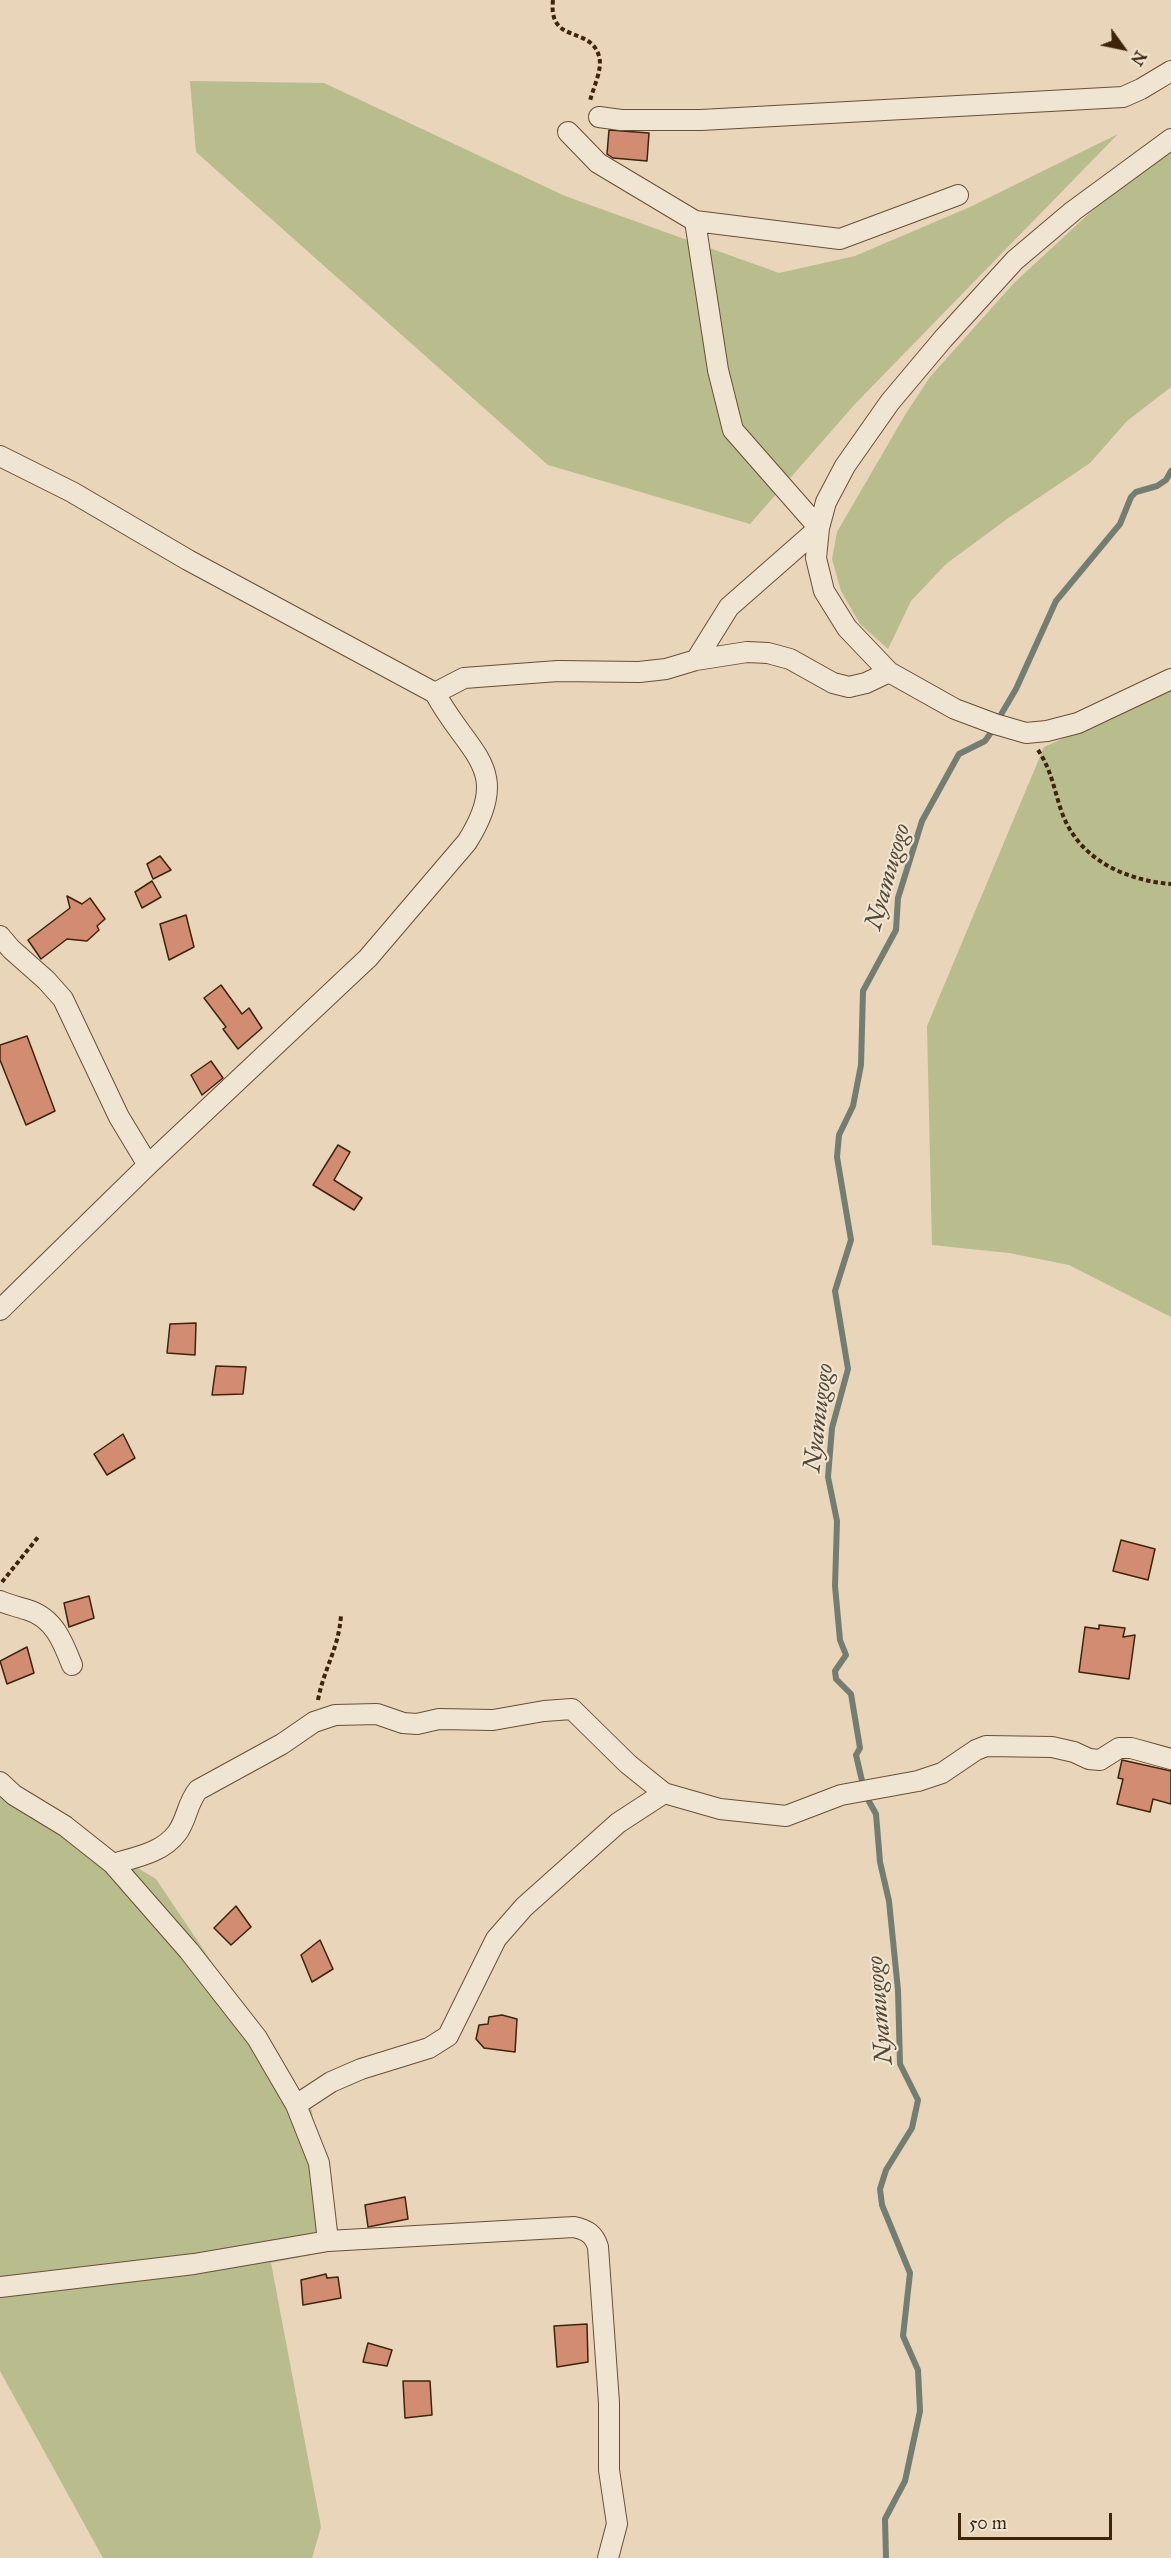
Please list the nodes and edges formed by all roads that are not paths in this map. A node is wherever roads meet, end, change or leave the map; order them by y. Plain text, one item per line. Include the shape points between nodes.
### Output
1 (1171, 71) edge
2 (599, 117) road end
3 (568, 132) dead end
4 (1171, 139) edge
5 (958, 195) dead end
6 (695, 221) junction
7 (0, 456) edge
8 (819, 528) junction
9 (696, 660) junction
10 (889, 672) junction
11 (1171, 679) edge
12 (435, 693) junction
13 (0, 936) edge
14 (148, 1165) junction
15 (0, 1310) edge
16 (0, 1601) edge
17 (72, 1665) dead end
18 (1171, 1759) edge
19 (0, 1782) edge
20 (664, 1793) junction
21 (113, 1864) junction
22 (296, 2105) junction
23 (328, 2241) junction
24 (0, 2288) edge
25 (608, 2558) edge

1 - 2 street via 1141,89 1113,98 701,120
3 - 6 street via 598,163
4 - 8 street via 1072,211 991,286 890,402 845,466 826,502
5 - 6 street via 840,239
6 - 8 street via 718,369 734,430
7 - 12 street
8 - 9 street via 729,607
8 - 10 street via 816,558 824,591 847,628
9 - 10 street via 747,652 768,653 849,687
9 - 12 street via 639,672 558,671 464,678
10 - 11 street via 956,709 1026,733 1078,723
12 - 14 street via 484,769 489,785 479,824 368,958
13 - 14 street via 63,999 119,1118
14 - 15 street
16 - 17 street via 45,1618 65,1646
18 - 20 street via 1131,1748 1119,1748 1100,1760 1052,1747 986,1746 942,1773 841,1795 786,1816 720,1809
19 - 21 street
20 - 21 street via 572,1709 493,1720 440,1719 417,1724 377,1714 335,1715 314,1722 198,1790 190,1800 178,1833 158,1851
20 - 22 street via 618,1823 524,1907 496,1939 448,2036 429,2048 331,2082
21 - 22 street via 189,1951 257,2038
22 - 23 street via 320,2163
23 - 24 street via 194,2264
23 - 25 street via 574,2227 590,2232 598,2247 609,2403 609,2470 617,2524

